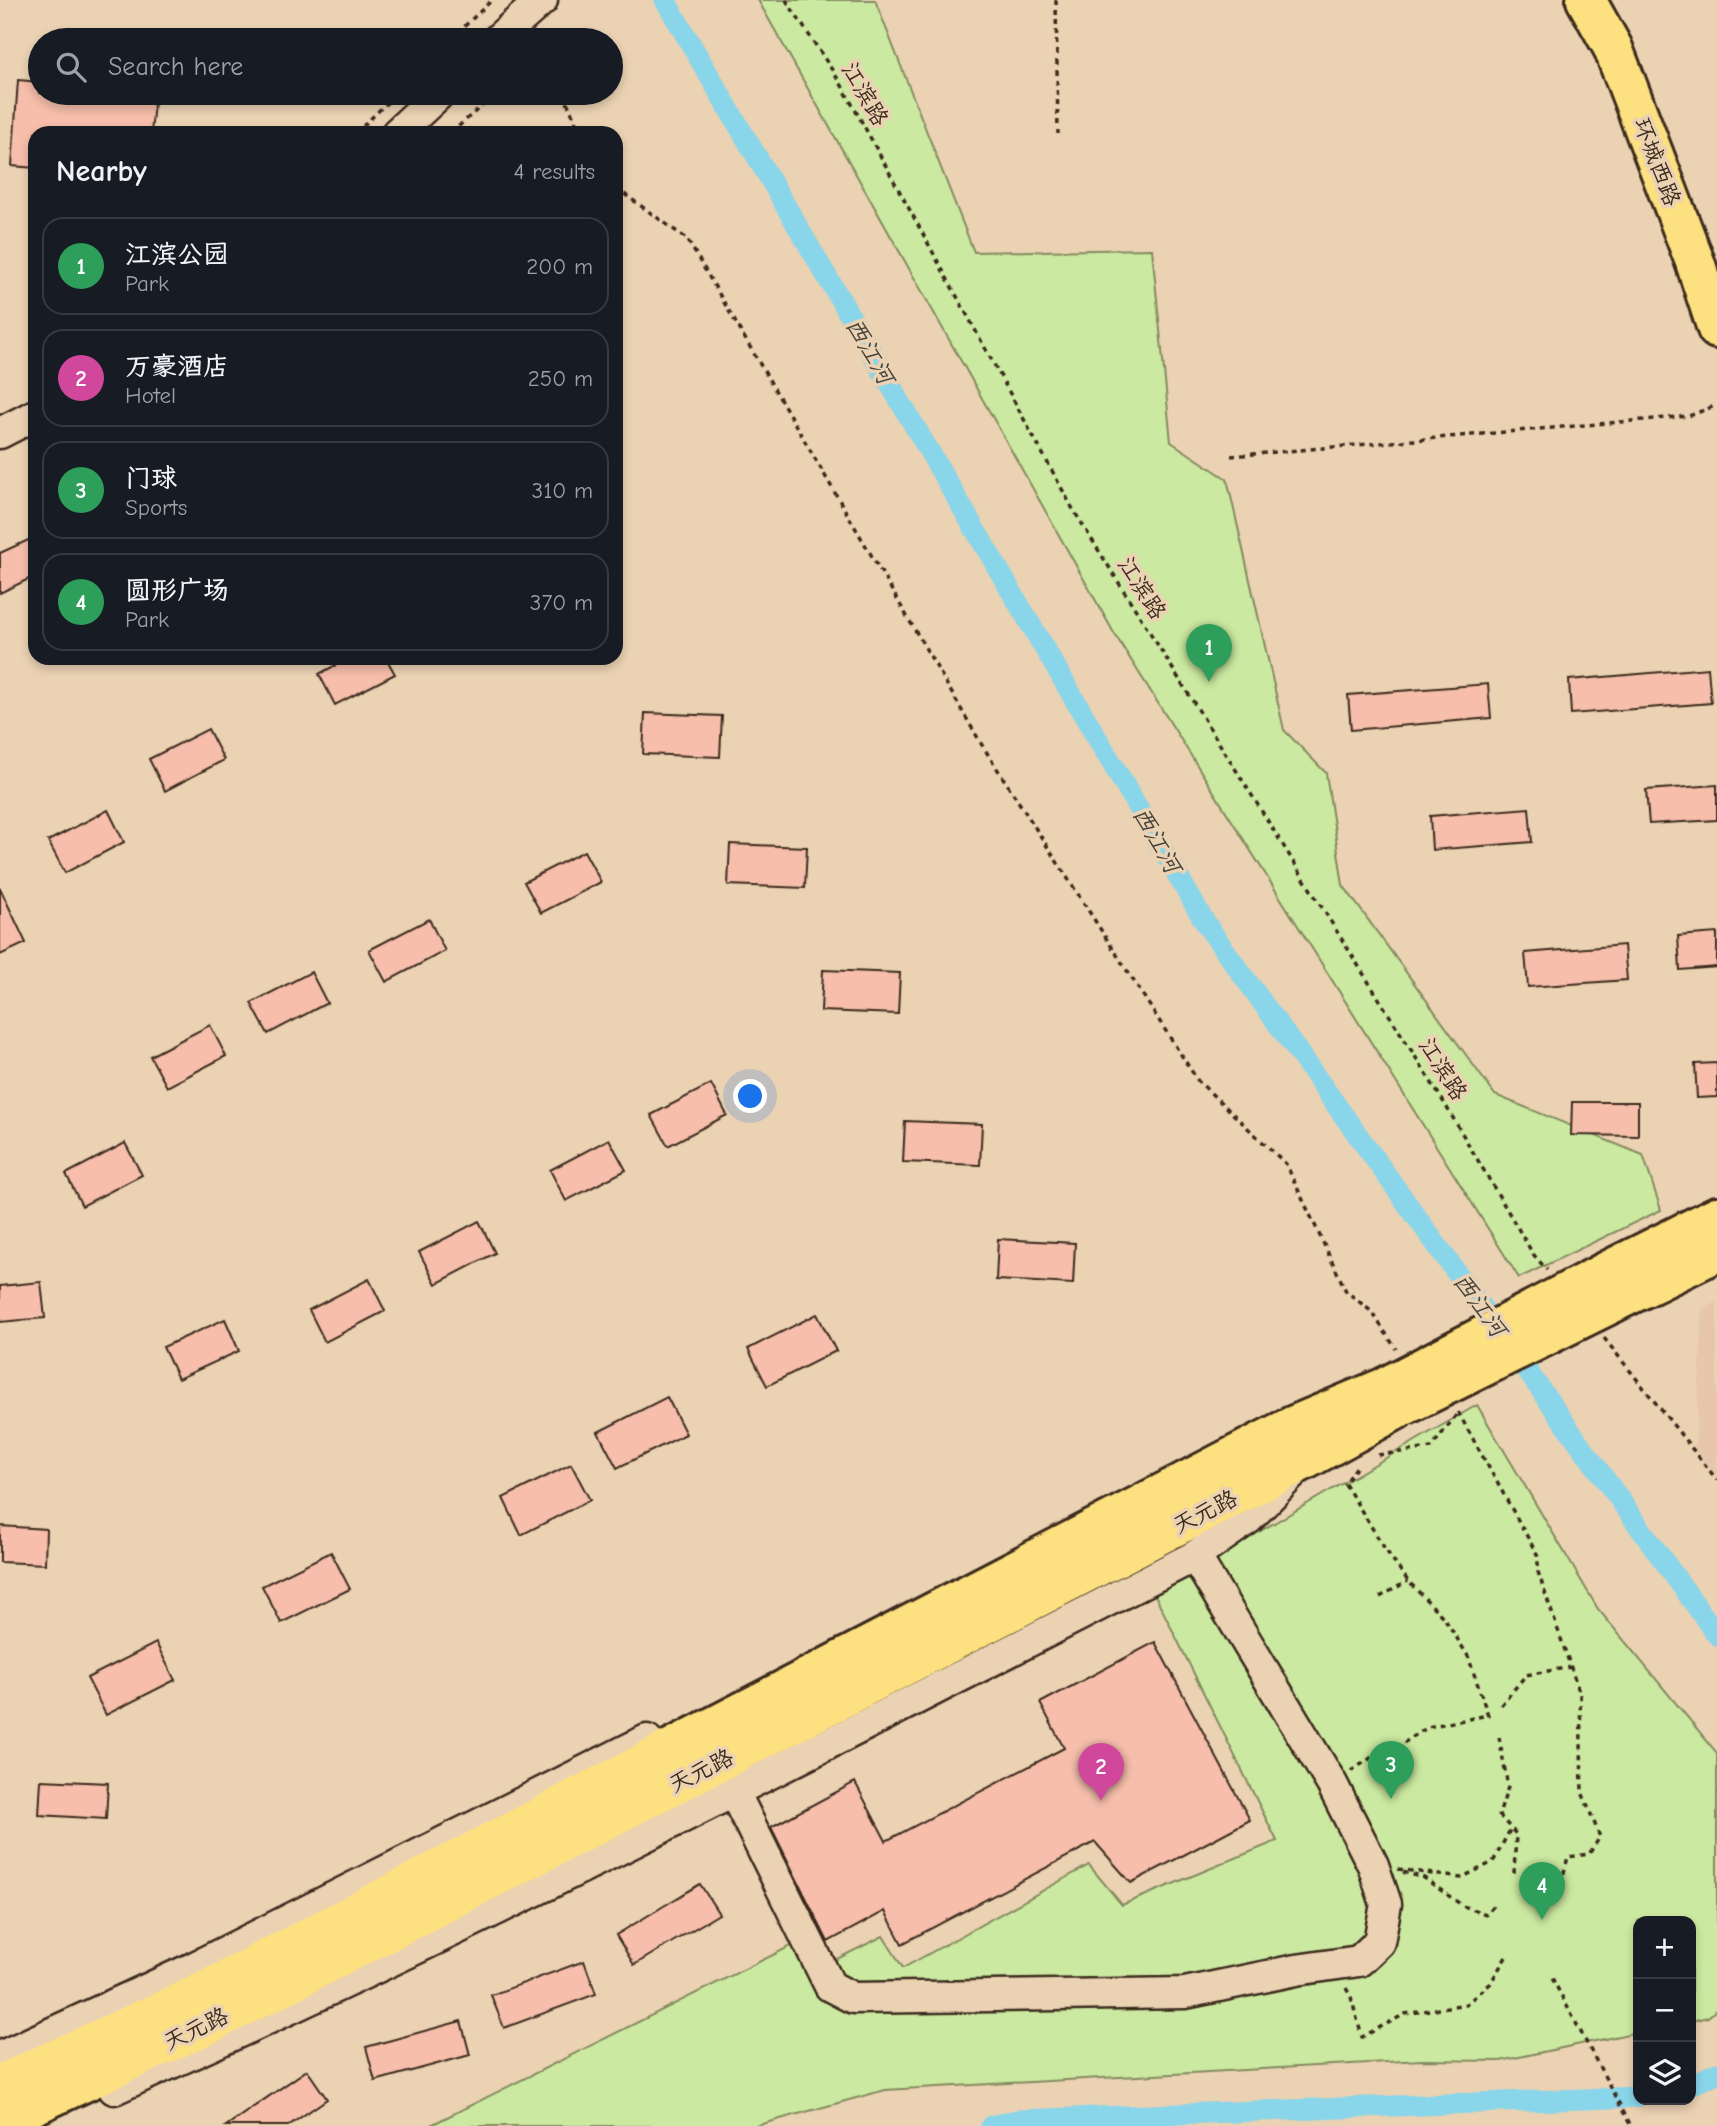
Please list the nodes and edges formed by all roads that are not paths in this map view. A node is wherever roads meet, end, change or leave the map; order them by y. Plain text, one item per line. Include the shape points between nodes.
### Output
1 (542, 0) edge
2 (1586, 0) edge
3 (510, 28) edge
4 (427, 105) edge
5 (405, 126) edge
6 (1717, 329) edge
7 (28, 419) edge
8 (0, 433) edge
9 (1714, 1226) edge
10 (1300, 1443) junction
11 (1195, 1556) junction
12 (734, 1792) junction
13 (60, 2056) junction
14 (0, 2057) edge
15 (0, 2067) edge
16 (11, 2114) edge

1 - 3 street
2 - 6 main road, 环城西路 via 1614,48
4 - 5 street
7 - 8 street
9 - 10 main road, 天元路, bridge via 1607,1303 1390,1398
10 - 11 street via 1248,1519
10 - 13 main road, 天元路 via 204,1991
10 - 14 street via 1216,1452 206,1962
10 - 16 main road, 天元路 via 212,2023
11 - 12 street
11 - 12 street via 1332,1784 1373,1865 1386,1904 1379,1942 1359,1961 1185,1993 853,1998 830,1986
12 - 16 street via 234,2035
13 - 15 main road
13 - 16 main road, 天元路

